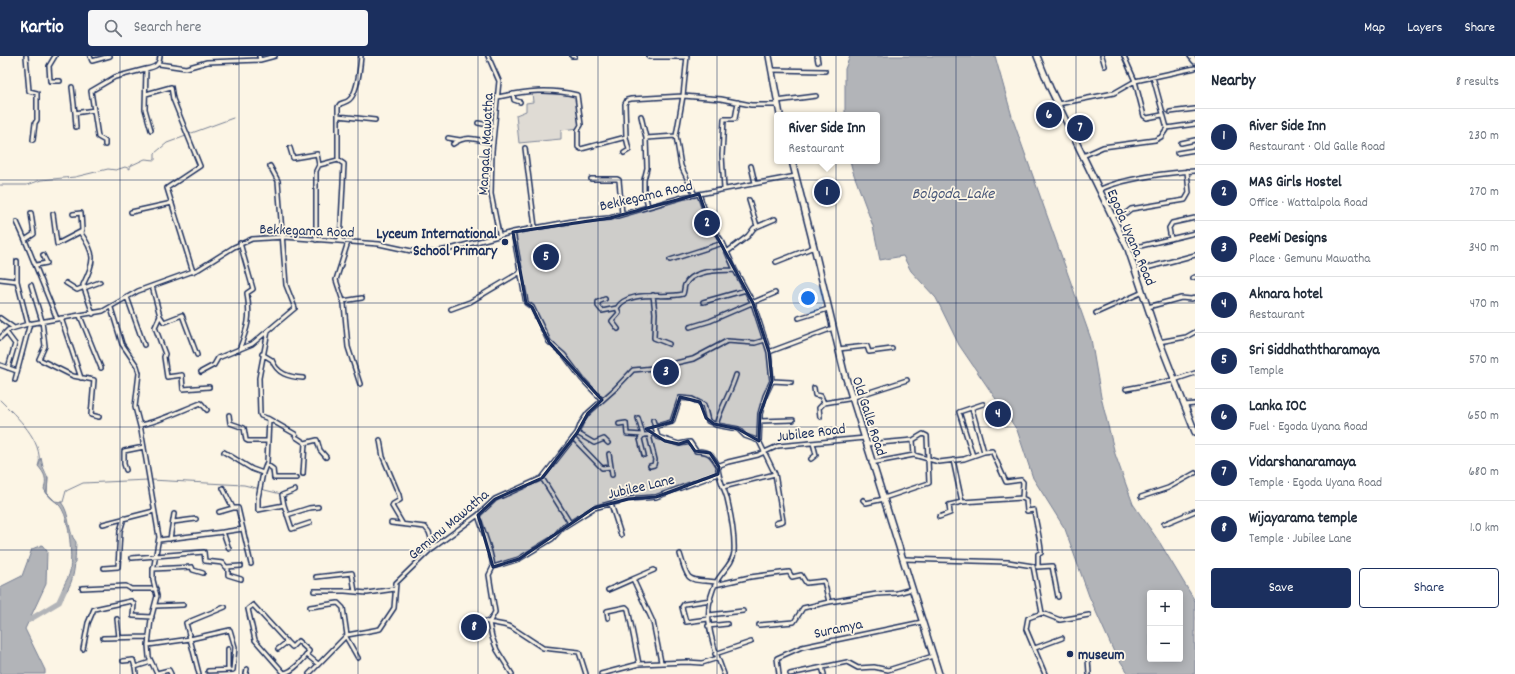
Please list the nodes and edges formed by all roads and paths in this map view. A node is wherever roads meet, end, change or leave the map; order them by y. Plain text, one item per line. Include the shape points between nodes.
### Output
1 (26, 56) edge
2 (55, 56) edge
3 (90, 56) edge
4 (110, 56) edge
5 (160, 56) edge
6 (275, 56) edge
7 (361, 56) edge
8 (488, 56) edge
9 (769, 56) edge
10 (818, 56) edge
11 (1037, 56) edge
12 (1102, 56) edge
13 (1124, 56) edge
14 (1191, 56) edge
15 (649, 57) dead end
16 (687, 57) edge
17 (259, 58) edge
18 (1195, 61) edge
19 (818, 62) dead end
20 (159, 64) junction
21 (1105, 66) dead end
22 (1195, 68) edge
23 (146, 69) junction
24 (771, 70) junction
25 (825, 71) dead end
26 (1153, 77) junction
27 (60, 81) dead end
28 (1135, 81) junction
29 (72, 87) dead end
30 (146, 94) junction
31 (513, 94) junction
32 (683, 96) junction
33 (816, 96) dead end
34 (498, 98) junction
35 (520, 102) dead end
36 (738, 102) junction
37 (778, 103) junction
38 (1058, 104) junction
39 (1195, 109) edge
40 (94, 110) junction
41 (780, 112) edge
42 (1170, 112) dead end
43 (75, 113) junction
44 (1162, 115) junction
45 (338, 116) junction
46 (641, 116) dead end
47 (375, 120) dead end
48 (478, 123) dead end
49 (1195, 124) edge
50 (494, 126) junction
51 (76, 127) dead end
52 (1167, 128) junction
53 (151, 130) dead end
54 (676, 136) junction
55 (448, 138) dead end
56 (626, 138) junction
57 (646, 138) junction
58 (33, 140) dead end
59 (460, 140) junction
60 (1195, 140) edge
61 (493, 143) junction
62 (1181, 143) dead end
63 (454, 144) dead end
64 (105, 145) dead end
65 (290, 148) dead end
66 (525, 148) dead end
67 (1195, 150) edge
68 (624, 153) dead end
69 (1177, 154) dead end
70 (1083, 156) junction
71 (338, 160) junction
72 (793, 164) edge
73 (319, 165) junction
74 (270, 166) dead end
75 (751, 166) dead end
76 (1187, 171) junction
77 (1195, 171) edge
78 (796, 176) junction
79 (591, 179) dead end
80 (756, 183) junction
81 (724, 189) junction
82 (1099, 190) junction
83 (697, 194) junction
84 (748, 200) dead end
85 (172, 203) junction
86 (648, 206) junction
87 (131, 212) dead end
88 (31, 213) dead end
89 (53, 214) dead end
90 (73, 214) dead end
91 (622, 214) junction
92 (1111, 216) junction
93 (1195, 218) edge
94 (775, 219) dead end
95 (17, 222) dead end
96 (757, 226) junction
97 (535, 227) junction
98 (512, 232) junction
99 (81, 233) junction
100 (1195, 233) edge
101 (499, 234) junction
102 (284, 237) junction
103 (1171, 238) junction
104 (25, 240) junction
105 (316, 240) junction
106 (340, 242) junction
107 (348, 242) junction
108 (240, 244) junction
109 (723, 244) junction
110 (814, 247) junction
111 (1128, 249) junction
112 (727, 252) junction
113 (43, 255) dead end
114 (1195, 255) edge
115 (670, 260) dead end
116 (17, 261) dead end
117 (776, 262) dead end
118 (36, 265) junction
119 (735, 270) junction
120 (1135, 271) junction
121 (193, 272) junction
122 (519, 273) junction
123 (0, 279) edge
124 (18, 282) junction
125 (100, 282) dead end
126 (66, 283) dead end
127 (31, 285) dead end
128 (152, 286) junction
129 (84, 288) junction
130 (746, 290) junction
131 (1143, 292) junction
132 (775, 293) dead end
133 (653, 295) junction
134 (127, 297) junction
135 (362, 298) dead end
136 (1195, 298) edge
137 (605, 299) dead end
138 (343, 300) junction
139 (703, 302) dead end
140 (753, 303) junction
141 (1148, 307) junction
142 (111, 308) junction
143 (616, 308) junction
144 (451, 309) dead end
145 (828, 309) junction
146 (1096, 313) dead end
147 (92, 314) junction
148 (80, 316) junction
149 (160, 316) junction
150 (0, 318) edge
151 (61, 318) junction
152 (799, 318) dead end
153 (57, 319) junction
154 (42, 321) junction
155 (29, 323) junction
156 (690, 327) dead end
157 (14, 328) junction
158 (832, 328) junction
159 (618, 329) dead end
160 (268, 331) junction
161 (6, 332) junction
162 (1195, 332) edge
163 (0, 338) edge
164 (765, 340) junction
165 (1159, 342) junction
166 (669, 344) dead end
167 (144, 345) dead end
168 (838, 349) junction
169 (892, 349) dead end
170 (239, 350) junction
171 (769, 352) junction
172 (262, 354) junction
173 (197, 355) dead end
174 (0, 365) edge
175 (8, 368) junction
176 (101, 368) dead end
177 (17, 371) junction
178 (201, 372) dead end
179 (1195, 373) edge
180 (736, 375) dead end
181 (81, 378) junction
182 (303, 378) dead end
183 (15, 380) dead end
184 (907, 380) dead end
185 (1174, 380) junction
186 (772, 381) junction
187 (791, 382) dead end
188 (360, 384) dead end
189 (209, 387) dead end
190 (814, 388) dead end
191 (1126, 389) dead end
192 (852, 397) junction
193 (602, 400) junction
194 (824, 403) junction
195 (983, 404) dead end
196 (1195, 404) edge
197 (1184, 406) junction
198 (972, 409) junction
199 (207, 410) dead end
200 (229, 415) dead end
201 (99, 417) dead end
202 (820, 417) dead end
203 (638, 418) dead end
204 (269, 419) junction
205 (653, 420) dead end
206 (760, 420) junction
207 (793, 420) dead end
208 (619, 424) dead end
209 (140, 425) junction
210 (716, 425) junction
211 (654, 427) junction
212 (1195, 432) edge
213 (577, 433) junction
214 (657, 434) junction
215 (643, 435) junction
216 (649, 435) junction
217 (573, 438) junction
218 (865, 438) junction
219 (267, 440) junction
220 (380, 440) dead end
221 (913, 440) junction
222 (760, 441) junction
223 (305, 443) junction
224 (608, 443) dead end
225 (813, 443) junction
226 (868, 444) junction
227 (144, 447) junction
228 (764, 451) junction
229 (224, 452) dead end
230 (984, 452) junction
231 (609, 454) dead end
232 (644, 455) dead end
233 (914, 455) junction
234 (973, 456) junction
235 (326, 457) dead end
236 (928, 459) junction
237 (811, 460) dead end
238 (953, 460) junction
239 (871, 463) junction
240 (266, 464) junction
241 (650, 466) dead end
242 (611, 467) junction
243 (719, 467) junction
244 (126, 470) dead end
245 (263, 473) junction
246 (303, 474) dead end
247 (718, 474) junction
248 (775, 474) junction
249 (1195, 474) edge
250 (612, 475) dead end
251 (297, 478) dead end
252 (542, 478) junction
253 (723, 487) junction
254 (223, 488) dead end
255 (295, 490) dead end
256 (1141, 497) dead end
257 (884, 498) junction
258 (1022, 498) junction
259 (863, 500) dead end
260 (962, 502) junction
261 (611, 504) junction
262 (284, 505) junction
263 (318, 507) dead end
264 (233, 508) junction
265 (154, 511) junction
266 (1195, 511) edge
267 (219, 512) dead end
268 (174, 514) dead end
269 (288, 515) junction
270 (478, 515) junction
271 (939, 517) dead end
272 (124, 518) junction
273 (196, 519) dead end
274 (173, 522) junction
275 (310, 523) dead end
276 (391, 523) dead end
277 (402, 523) junction
278 (570, 523) junction
279 (776, 523) dead end
280 (103, 524) dead end
281 (1164, 524) dead end
282 (243, 529) junction
283 (223, 532) junction
284 (621, 535) dead end
285 (170, 539) junction
286 (159, 540) junction
287 (434, 547) junction
288 (229, 549) dead end
289 (680, 554) dead end
290 (156, 557) junction
291 (132, 558) dead end
292 (904, 559) junction
293 (251, 564) dead end
294 (241, 566) dead end
295 (1033, 566) junction
296 (228, 567) junction
297 (492, 567) junction
298 (1038, 567) junction
299 (104, 568) dead end
300 (153, 569) junction
301 (654, 570) dead end
302 (203, 572) dead end
303 (316, 577) dead end
304 (241, 579) dead end
305 (633, 579) junction
306 (716, 583) junction
307 (82, 588) dead end
308 (156, 589) junction
309 (395, 589) junction
310 (912, 589) junction
311 (608, 590) dead end
312 (314, 591) dead end
313 (355, 592) junction
314 (1058, 597) dead end
315 (711, 600) junction
316 (830, 602) junction
317 (183, 605) dead end
318 (155, 606) junction
319 (225, 607) dead end
320 (310, 607) dead end
321 (743, 611) dead end
322 (1042, 613) junction
323 (1089, 614) dead end
324 (152, 617) junction
325 (708, 617) junction
326 (608, 618) dead end
327 (117, 619) dead end
328 (922, 622) junction
329 (463, 623) dead end
330 (489, 623) junction
331 (727, 624) dead end
332 (759, 625) dead end
333 (708, 626) junction
334 (347, 636) junction
335 (119, 637) junction
336 (149, 637) junction
337 (102, 638) dead end
338 (1062, 638) dead end
339 (190, 639) junction
340 (286, 642) junction
341 (751, 642) dead end
342 (148, 645) junction
343 (1035, 648) junction
344 (83, 649) dead end
345 (228, 649) dead end
346 (278, 649) dead end
347 (715, 654) junction
348 (307, 655) junction
349 (933, 656) junction
350 (358, 658) dead end
351 (718, 658) junction
352 (1088, 658) dead end
353 (123, 662) dead end
354 (151, 662) junction
355 (661, 662) junction
356 (318, 664) junction
357 (639, 664) junction
358 (135, 667) junction
359 (822, 667) junction
360 (247, 669) dead end
361 (208, 671) dead end
362 (229, 671) edge
363 (887, 672) edge
364 (136, 674) edge
365 (157, 674) edge
366 (171, 674) edge
367 (199, 674) edge
368 (246, 674) edge
369 (309, 674) edge
370 (512, 674) edge
371 (586, 674) edge
372 (601, 674) edge
373 (724, 674) edge
374 (779, 674) edge
375 (790, 674) edge
376 (824, 674) edge
377 (939, 674) edge
378 (1045, 674) edge
379 (1089, 674) edge

1 - 58 street via 29,91 37,92 37,120
2 - 27 street via 49,66 50,81
3 - 4 street via 92,61
5 - 20 street
6 - 17 street
7 - 45 street via 359,75 351,96 349,100 340,104
8 - 34 street, Mangala Mawatha via 498,78
9 - 24 main road
10 - 19 street
11 - 38 main road, Egoda Uyana Road
12 - 21 street
13 - 28 street
14 - 18 main road
15 - 16 street
16 - 32 street
17 - 20 street via 207,62 186,68
20 - 23 street
22 - 26 street
23 - 30 street
23 - 40 street via 115,77 91,91
24 - 25 street
24 - 37 main road
26 - 28 street
26 - 44 street
28 - 38 street via 1114,93
28 - 44 street via 1145,118
29 - 43 street
30 - 53 street via 145,109
30 - 85 street via 171,87 173,99 200,166 167,188
31 - 34 street
31 - 35 street via 514,100
31 - 56 street via 538,91 577,95 581,125 578,130 578,147 581,149
32 - 36 street
32 - 54 street
32 - 56 street via 627,100 624,113
33 - 37 street
34 - 50 street, Mangala Mawatha
36 - 37 street via 751,105
36 - 81 street via 735,119 724,119
37 - 41 main road
38 - 70 main road, Egoda Uyana Road
39 - 42 street
40 - 43 street
40 - 64 street via 98,138 105,141
43 - 51 street
44 - 52 street
45 - 47 street
45 - 71 street
46 - 57 street
48 - 50 street
49 - 52 street
50 - 61 street, Mangala Mawatha
52 - 70 street via 1158,139 1103,147
54 - 57 street
54 - 83 street via 682,166
55 - 59 street
56 - 68 street via 629,150
57 - 86 street via 647,168 644,185
59 - 61 street via 477,138
59 - 63 street
60 - 62 street
61 - 101 street, Mangala Mawatha via 491,197 497,215
65 - 73 street via 293,158 317,154
66 - 97 street
67 - 69 street
70 - 82 main road, Egoda Uyana Road
71 - 73 street
71 - 106 street via 344,164
72 - 78 main road, Old Galle Road
73 - 105 street via 316,171
74 - 102 street via 278,180
75 - 80 street
76 - 77 street
76 - 82 street via 1127,181
76 - 92 street via 1189,193 1185,200 1131,209 1126,213
78 - 80 street, Bekkegama Road
78 - 110 main road, Old Galle Road
79 - 91 street via 620,180
80 - 81 street, Bekkegama Road
81 - 83 street, Bekkegama Road
82 - 92 main road, Egoda Uyana Road
83 - 86 street, Bekkegama Road
83 - 109 street via 709,222
84 - 96 street
85 - 87 street
85 - 121 street
86 - 91 street, Bekkegama Road
88 - 104 street via 34,234
89 - 99 street via 56,244 77,232
90 - 99 street via 81,213
91 - 97 street, Bekkegama Road via 610,218 573,220
92 - 111 main road, Egoda Uyana Road
93 - 103 street via 1172,223 1169,228
94 - 96 street
95 - 104 street
96 - 112 street
97 - 98 street, Bekkegama Road
98 - 101 street, Bekkegama Road
98 - 122 street
99 - 129 street via 93,254
100 - 103 street
101 - 107 street, Bekkegama Road via 431,252
102 - 105 street, Bekkegama Road
102 - 108 street, Bekkegama Road via 268,237
102 - 160 street via 286,285 295,308
103 - 111 street
104 - 118 street
105 - 106 street, Bekkegama Road
106 - 107 street, Bekkegama Road
107 - 138 street via 336,280
108 - 121 street, Bekkegama Road
108 - 170 street via 254,289 247,293 250,314
109 - 112 street
109 - 115 street
110 - 117 street
110 - 145 main road, Old Galle Road
111 - 120 main road, Egoda Uyana Road
112 - 119 street
113 - 118 street via 47,263
114 - 120 street
116 - 124 street
118 - 153 street
119 - 130 street
119 - 133 street via 692,276 684,286 683,294
120 - 131 main road, Egoda Uyana Road
121 - 128 street, Bekkegama Road
122 - 144 street via 470,302
122 - 193 street via 526,303 532,307 549,342 564,355
123 - 124 street
124 - 155 street
125 - 129 street
126 - 129 street via 77,290
127 - 154 street
128 - 134 street, Bekkegama Road
128 - 149 street
129 - 147 street
130 - 139 street
130 - 140 street
131 - 141 main road, Egoda Uyana Road
131 - 146 street
132 - 140 street
133 - 143 street via 627,300
133 - 166 street via 654,338
134 - 142 street, Bekkegama Road
134 - 167 street
135 - 138 street
136 - 141 street via 1181,298
137 - 143 street via 598,302 602,311
138 - 188 street via 348,347
140 - 156 street
140 - 164 street
141 - 165 main road, Egoda Uyana Road
142 - 147 street, Bekkegama Road
142 - 209 street via 122,344 138,366 135,407
143 - 159 street via 619,313 612,321
145 - 152 street
145 - 158 main road, Old Galle Road
147 - 148 street, Bekkegama Road
148 - 151 street, Bekkegama Road
148 - 176 street
149 - 173 street via 164,322 182,315
149 - 189 street via 154,327 165,354 167,377 182,375 183,389
150 - 157 street
151 - 153 street, Bekkegama Road
151 - 181 street
153 - 154 street, Bekkegama Road
154 - 155 street, Bekkegama Road
154 - 181 street via 45,346 39,359
155 - 157 street, Bekkegama Road
155 - 177 street
157 - 161 street, Bekkegama Road
158 - 168 main road, Old Galle Road
158 - 171 street
160 - 170 street via 252,344
160 - 172 street
161 - 163 street, Bekkegama Road
161 - 175 street via 15,344
162 - 165 street via 1190,336
164 - 171 street
164 - 193 street, Gemunu Mawatha via 755,343 727,341 693,359 633,370
165 - 185 main road, Egoda Uyana Road
168 - 169 street via 867,346 869,352
168 - 192 main road, Old Galle Road
170 - 178 street via 218,358 214,365
171 - 186 street
172 - 182 street via 272,360 275,367 285,375
172 - 204 street via 259,378 260,414
174 - 175 street
175 - 177 street
177 - 183 street
179 - 185 street
180 - 210 street via 721,407
181 - 201 street via 94,380 91,415
184 - 192 street
185 - 191 street
185 - 197 main road, Egoda Uyana Road
186 - 187 street
186 - 206 street via 765,396
190 - 194 street via 815,394 821,396
192 - 194 street
192 - 218 main road, Old Galle Road
193 - 213 street, Gemunu Mawatha via 581,423
194 - 202 street via 819,408
195 - 198 street
196 - 197 street
197 - 212 main road, Egoda Uyana Road
198 - 230 street
198 - 234 street via 959,414
199 - 209 street via 201,403
200 - 219 street via 230,423 244,428 246,440
203 - 215 street
204 - 219 street
204 - 223 street
205 - 211 street
206 - 207 street
206 - 222 street
208 - 215 street via 626,423 627,434
209 - 227 street
210 - 211 street via 708,421 704,405 680,398 672,422
210 - 222 street via 738,428 745,436
211 - 214 street
213 - 217 street, Gemunu Mawatha
213 - 224 street via 594,443 604,439
214 - 216 street
214 - 243 street via 670,442 690,442 696,451 705,450 710,454
215 - 216 street
215 - 232 street via 640,439
216 - 241 street via 655,460 654,465
217 - 242 street via 602,468
217 - 252 street, Gemunu Mawatha
218 - 225 street, Jubilee Road
218 - 226 main road, Old Galle Road
219 - 240 street
220 - 277 street via 400,499 392,506
221 - 226 street
221 - 233 street
221 - 236 street via 923,434 927,436
222 - 228 street
223 - 235 street via 317,440 320,450
223 - 246 street
225 - 228 street, Jubilee Road via 778,446
225 - 237 street via 816,455
226 - 239 main road, Old Galle Road
227 - 244 street via 124,451
227 - 265 street
228 - 243 street, Jubilee Road
228 - 248 street
229 - 245 street
230 - 234 street
230 - 258 street via 992,451 1006,482 1023,482
231 - 242 street
233 - 236 street
233 - 239 street
234 - 238 street
236 - 238 street via 940,462
236 - 257 street via 929,483
238 - 260 street
239 - 257 main road, Old Galle Road
240 - 245 street
240 - 251 street via 273,469 274,478
242 - 250 street
243 - 247 street
245 - 262 street via 258,510
247 - 253 street
247 - 261 street, Jubilee Lane via 656,497 628,499
248 - 253 street
248 - 279 street via 783,521
249 - 256 street via 1168,488
252 - 270 street, Gemunu Mawatha via 494,499
252 - 278 street
253 - 306 street via 730,513 734,553
254 - 264 street
255 - 262 street via 282,495
257 - 259 street via 866,503
257 - 292 main road, Old Galle Road
258 - 260 street
258 - 298 street via 1026,500 1027,510 1034,510 1037,536 1042,549 1038,554
260 - 271 street via 949,505 950,513
261 - 278 street, Jubilee Lane via 594,508
261 - 284 street
262 - 269 street
263 - 269 street
264 - 267 street
264 - 282 street via 238,508
265 - 272 street
265 - 286 street
266 - 281 street
268 - 274 street
269 - 275 street via 292,529
270 - 287 street, Gemunu Mawatha
270 - 297 street via 491,554
272 - 280 street
272 - 299 street via 120,531 118,567
273 - 274 street
274 - 285 street
276 - 277 street
277 - 287 street via 425,527
278 - 297 street, Jubilee Lane via 552,539 519,559
282 - 283 street
282 - 293 street
283 - 285 street
283 - 288 street
285 - 286 street
286 - 290 street
287 - 309 street, Gemunu Mawatha via 398,580
289 - 306 street via 688,578
290 - 291 street
290 - 296 street via 204,552 205,561 223,563
290 - 300 street
292 - 295 street via 1008,562
292 - 310 main road, Old Galle Road
294 - 296 street
295 - 298 street
295 - 322 street
296 - 304 street via 228,575
297 - 330 street via 489,575 495,612
298 - 314 street via 1052,566
300 - 302 street via 192,567 193,570
300 - 308 street
301 - 305 street
303 - 313 street via 352,573
305 - 311 street
305 - 355 street via 653,622
306 - 315 street
306 - 316 street via 789,572 792,577 801,575 806,583 824,581
307 - 308 street via 126,586 131,589
308 - 318 street via 158,596
309 - 313 street via 366,594
309 - 334 street via 393,611 380,629
310 - 316 street
310 - 328 main road, Old Galle Road
312 - 313 street
315 - 325 street
315 - 325 street via 684,604 682,607 686,622
316 - 332 street via 803,608 794,622
317 - 318 street
318 - 324 street
319 - 339 street via 187,622
320 - 334 street via 341,605
321 - 325 street
322 - 323 street via 1060,620
322 - 343 street via 1028,618 1027,622 1026,629
324 - 336 street
324 - 344 street via 133,616 134,604 131,601 94,609 88,623
325 - 333 street
326 - 357 street via 606,611 626,607 628,609
327 - 335 street
328 - 349 main road, Old Galle Road
328 - 374 street, Suramya via 802,647 777,658
329 - 330 street
330 - 370 street via 493,644
330 - 371 street via 511,627 543,648 579,652
331 - 333 street
333 - 347 street
334 - 350 street
334 - 356 street
335 - 336 street
335 - 337 street
336 - 342 street
338 - 343 street
339 - 342 street
339 - 362 street via 230,630 235,653 233,668
339 - 367 street
340 - 346 street
340 - 348 street via 292,647 300,641 308,648
340 - 348 street via 253,605 248,609 255,640 284,673 290,671
341 - 347 street
342 - 354 street
343 - 378 street
345 - 362 street
347 - 351 street
348 - 356 street
349 - 363 street
349 - 377 main road, Old Galle Road
351 - 355 street via 702,663
351 - 373 street
352 - 379 street
353 - 358 street via 133,660
354 - 358 street
354 - 365 street
355 - 357 street
356 - 369 street
357 - 372 street
358 - 364 street
359 - 363 street via 847,662 858,668 874,667
359 - 375 street
359 - 376 street
360 - 368 street
361 - 362 street
365 - 366 street via 169,670

